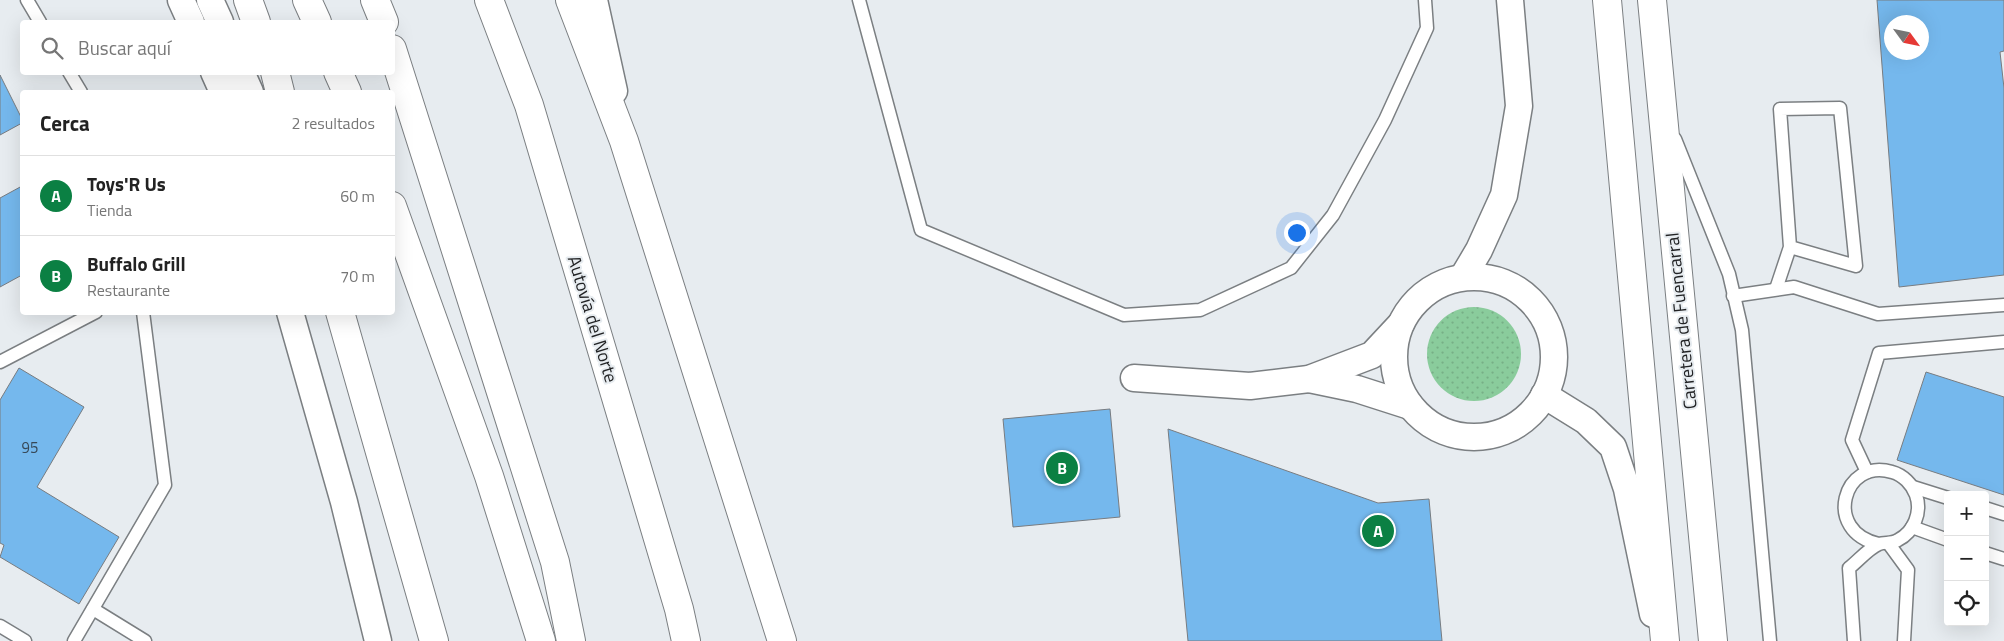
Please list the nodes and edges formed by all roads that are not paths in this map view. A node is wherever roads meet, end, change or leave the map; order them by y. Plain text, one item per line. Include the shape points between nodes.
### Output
1 (27, 0) edge
2 (181, 0) edge
3 (210, 0) edge
4 (248, 0) edge
5 (307, 0) edge
6 (375, 0) edge
7 (489, 0) edge
8 (570, 0) edge
9 (594, 0) edge
10 (859, 0) edge
11 (1425, 0) edge
12 (1510, 0) edge
13 (1607, 0) edge
14 (1652, 0) edge
15 (39, 20) edge
16 (190, 20) edge
17 (219, 20) edge
18 (255, 20) edge
19 (316, 20) edge
20 (383, 20) edge
21 (395, 58) edge
22 (71, 75) edge
23 (215, 75) edge
24 (242, 75) edge
25 (276, 75) edge
26 (339, 75) edge
27 (80, 90) edge
28 (222, 90) edge
29 (249, 90) edge
30 (280, 90) edge
31 (346, 90) edge
32 (1660, 103) junction
33 (624, 141) junction
34 (395, 214) edge
35 (1790, 247) junction
36 (1463, 277) junction
37 (1776, 290) junction
38 (1733, 296) junction
39 (2004, 305) edge
40 (90, 315) edge
41 (143, 315) edge
42 (291, 315) edge
43 (341, 315) edge
44 (1400, 325) junction
45 (2004, 342) edge
46 (0, 362) edge
47 (1134, 378) dead end
48 (1309, 379) junction
49 (1544, 395) junction
50 (1410, 406) junction
51 (1867, 472) junction
52 (1913, 487) junction
53 (1944, 497) edge
54 (1989, 509) edge
55 (2004, 514) edge
56 (1912, 527) junction
57 (1944, 539) edge
58 (1884, 544) junction
59 (1989, 554) edge
60 (2004, 559) edge
61 (93, 609) junction
62 (0, 626) edge
63 (24, 641) edge
64 (74, 641) edge
65 (144, 641) edge
66 (378, 641) edge
67 (434, 641) edge
68 (541, 641) edge
69 (571, 641) edge
70 (686, 641) edge
71 (782, 641) edge
72 (1658, 641) edge
73 (1665, 641) edge
74 (1712, 641) edge
75 (1770, 641) edge
76 (1854, 641) edge
77 (1904, 641) edge

1 - 15 lane
2 - 16 street
3 - 17 street
4 - 18 highway
5 - 19 highway
6 - 20 highway
7 - 70 highway, Autovía del Norte via 529,105
8 - 33 highway
9 - 33 street
10 - 11 lane via 921,230 1124,315 1200,310 1291,268 1333,215 1384,120 1427,28
12 - 36 street via 1518,106 1504,195
13 - 73 highway
14 - 32 highway, Carretera de Fuencarral
21 - 69 highway via 555,562
22 - 27 lane
23 - 28 street
24 - 29 street
25 - 30 highway
26 - 31 highway
32 - 38 lane via 1729,274
32 - 74 highway, Carretera de Fuencarral
33 - 71 highway
34 - 68 highway via 489,476
35 - 35 lane via 1856,266 1840,108 1780,109
35 - 37 lane
36 - 44 street via 1430,290 1413,304
36 - 49 street via 1480,276 1512,286 1529,298 1542,315 1551,334 1554,354 1552,375
37 - 38 lane
37 - 39 lane via 1794,287 1878,314
38 - 75 lane via 1742,330
40 - 46 lane
41 - 61 lane via 165,485
42 - 66 street via 344,502
43 - 67 highway
44 - 48 street via 1372,355
44 - 50 street via 1394,346 1394,367 1399,388
45 - 51 lane via 1878,353 1852,440
47 - 48 street via 1250,386
48 - 50 street via 1357,389
49 - 50 street via 1532,412 1515,425 1495,434 1473,437 1449,433 1428,423
49 - 72 street via 1586,421 1613,447 1627,489
51 - 52 lane via 1877,470 1898,474
51 - 58 lane via 1848,489 1844,513 1856,535 1867,542
52 - 53 lane
52 - 56 lane via 1918,507
54 - 55 lane
56 - 57 lane
56 - 58 lane via 1906,535
58 - 76 lane via 1850,568
58 - 77 lane via 1908,570
59 - 60 lane
61 - 64 lane
61 - 65 lane
62 - 63 lane

